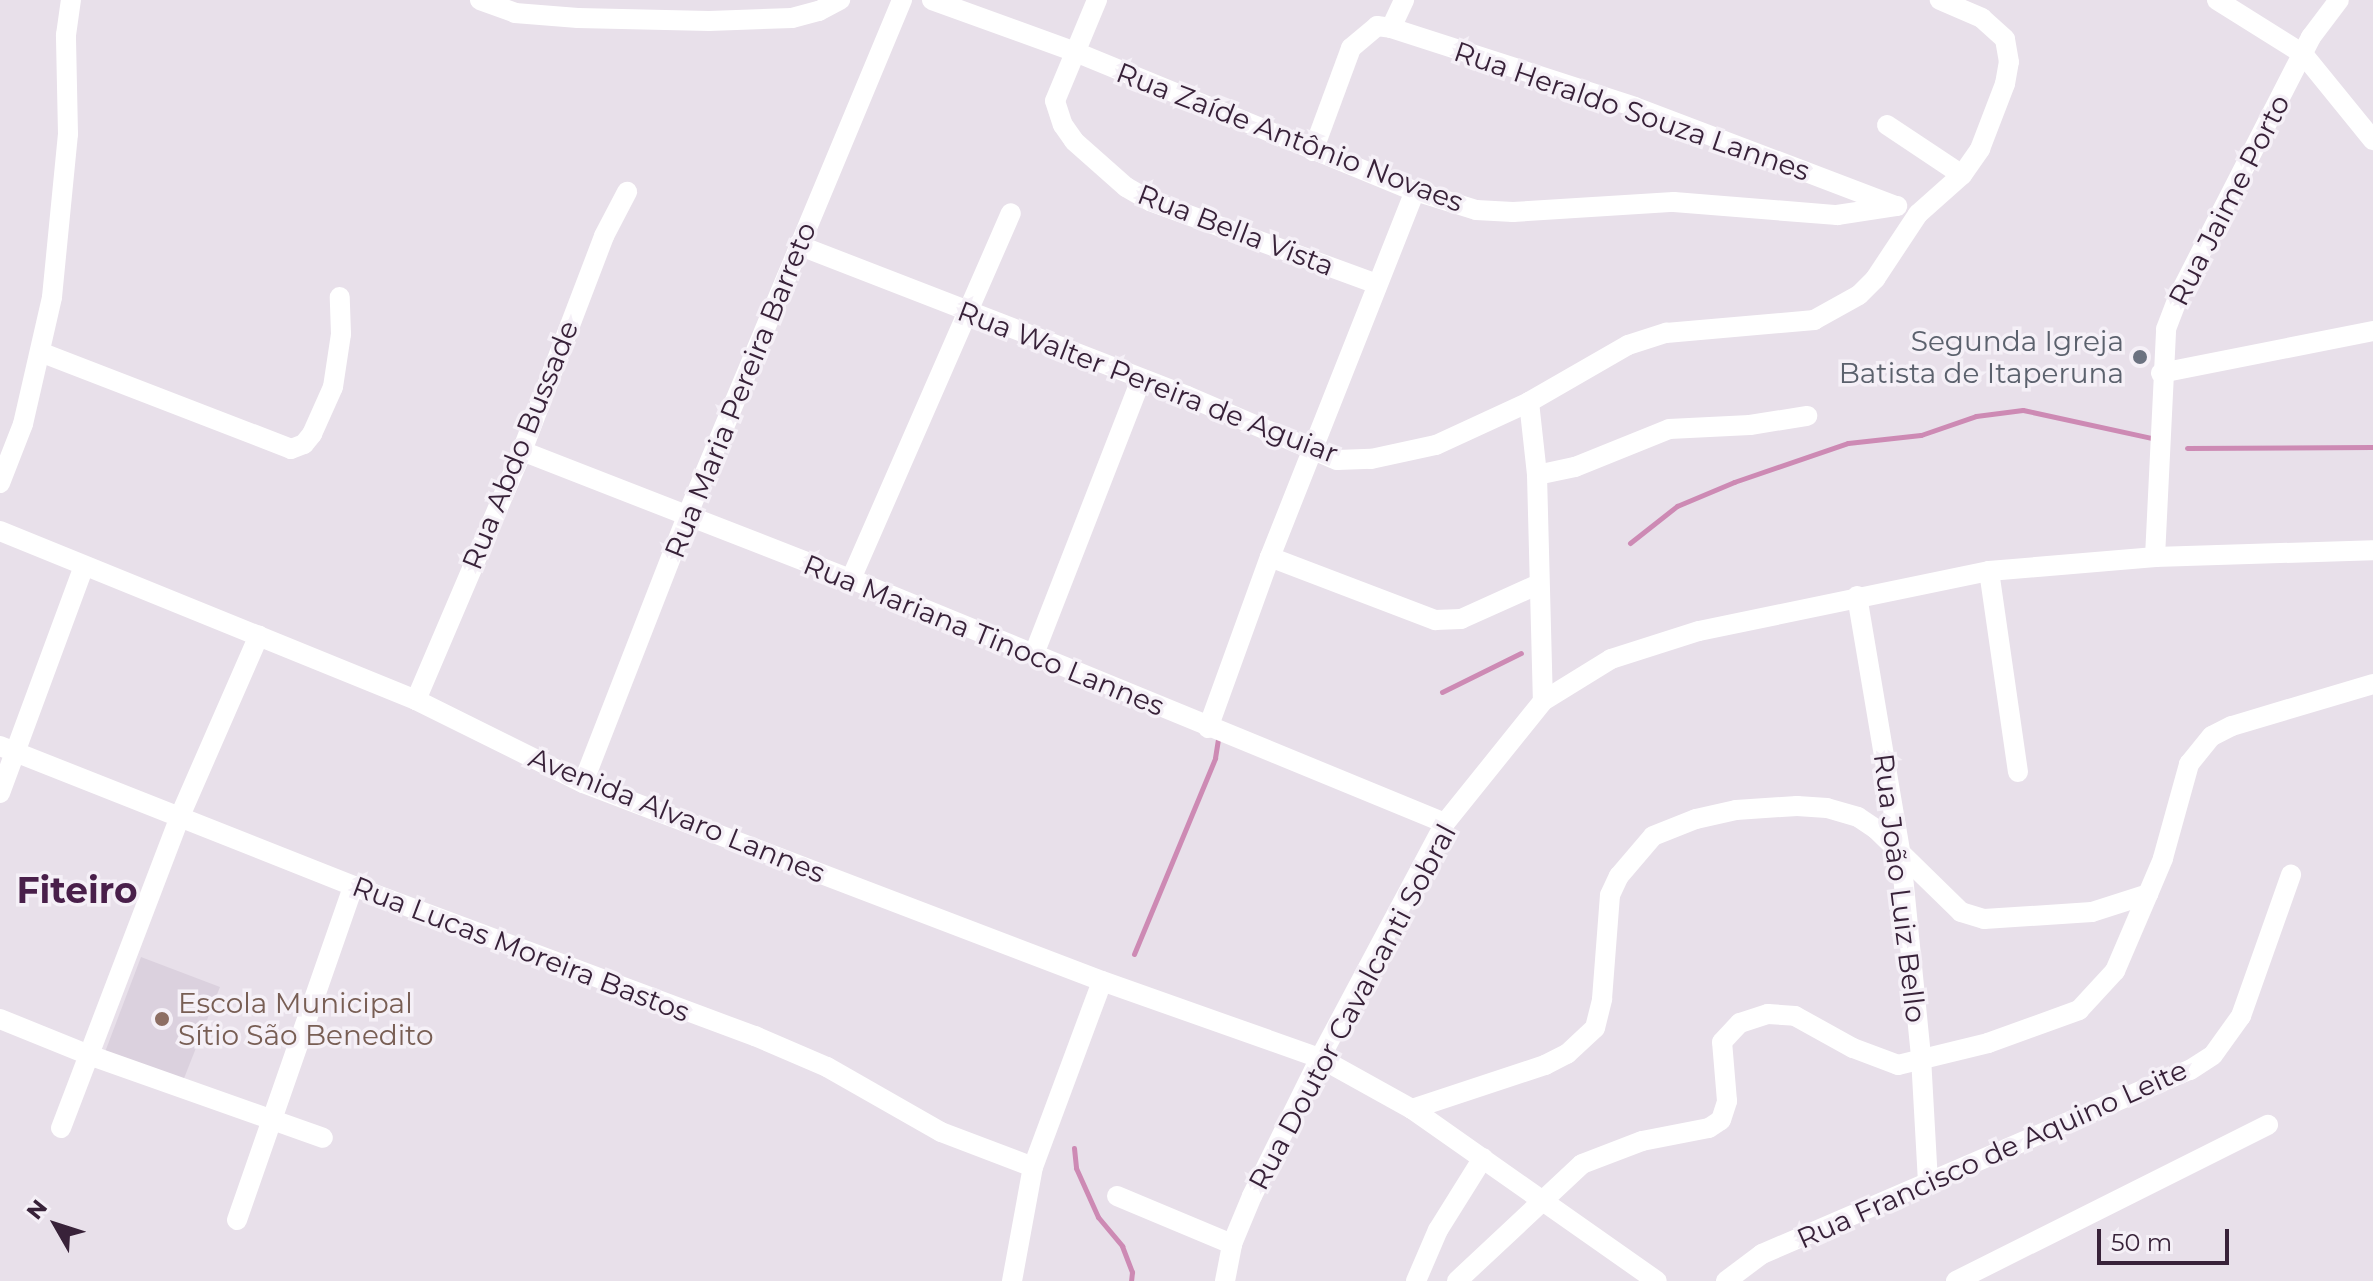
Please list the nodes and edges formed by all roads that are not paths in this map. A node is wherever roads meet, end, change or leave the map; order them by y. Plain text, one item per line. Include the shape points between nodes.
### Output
1 (71, 0) edge
2 (480, 0) edge
3 (840, 0) edge
4 (902, 0) edge
5 (932, 0) edge
6 (1097, 0) edge
7 (1404, 0) edge
8 (1940, 0) edge
9 (2217, 0) edge
10 (2339, 0) edge
11 (1391, 28) junction
12 (1073, 51) junction
13 (2303, 54) junction
14 (1887, 125) dead end
15 (2373, 140) edge
16 (1313, 151) junction
17 (1962, 175) junction
18 (1415, 191) junction
19 (627, 192) dead end
20 (1897, 206) junction
21 (1011, 213) dead end
22 (1918, 214) junction
23 (798, 245) junction
24 (1377, 284) junction
25 (340, 297) dead end
26 (968, 311) junction
27 (2373, 331) edge
28 (40, 352) junction
29 (2161, 373) junction
30 (1141, 379) junction
31 (1529, 402) junction
32 (1807, 416) dead end
33 (522, 451) junction
34 (1313, 452) junction
35 (1537, 475) junction
36 (0, 483) edge
37 (687, 516) junction
38 (0, 531) edge
39 (2373, 550) edge
40 (1270, 557) junction
41 (2155, 557) junction
42 (84, 566) junction
43 (1989, 571) junction
44 (851, 579) junction
45 (1539, 584) junction
46 (1857, 596) junction
47 (259, 635) junction
48 (1034, 654) junction
49 (2373, 684) edge
50 (416, 700) junction
51 (1543, 701) junction
52 (1208, 728) junction
53 (8, 750) edge
54 (2018, 772) dead end
55 (583, 783) junction
56 (0, 793) edge
57 (180, 816) junction
58 (1445, 823) junction
59 (1901, 856) junction
60 (2291, 875) dead end
61 (353, 886) junction
62 (2148, 894) junction
63 (1102, 981) junction
64 (0, 1019) edge
65 (89, 1055) junction
66 (1921, 1057) junction
67 (1320, 1058) junction
68 (1412, 1109) junction
69 (271, 1119) junction
70 (2268, 1125) dead end
71 (61, 1128) dead end
72 (323, 1138) dead end
73 (1483, 1158) junction
74 (1033, 1167) junction
75 (1928, 1182) junction
76 (1117, 1196) dead end
77 (1540, 1200) junction
78 (237, 1220) dead end
79 (1232, 1244) junction
80 (1012, 1281) edge
81 (1225, 1281) edge
82 (1416, 1281) edge
83 (1457, 1281) edge
84 (1657, 1281) edge
85 (1726, 1281) edge
86 (1956, 1281) edge

1 - 28 street via 65,190
2 - 3 street via 515,13 709,21 792,18
4 - 23 street, Rua Maria Pereira Barreto
5 - 12 street, Rua Zaíde Antônio Novaes
6 - 12 street, Rua Bella Vista
7 - 11 street
8 - 17 street, Rua Walter Pereira de Aguiar via 1982,18 2005,39 2009,62 1990,127
9 - 13 street
10 - 13 street, Rua Jaime Porto
11 - 16 street via 1377,26 1351,48
11 - 20 street, Rua Heraldo Souza Lannes via 1687,126
12 - 16 street, Rua Zaíde Antônio Novaes
12 - 24 street, Rua Bella Vista via 1057,89 1056,112 1074,141 1126,187 1161,205
13 - 15 street
13 - 29 street, Rua Jaime Porto via 2179,295 2166,329
14 - 17 street
16 - 18 street, Rua Zaíde Antônio Novaes
17 - 22 street, Rua Walter Pereira de Aguiar
18 - 20 street, Rua Zaíde Antônio Novaes via 1476,210 1513,212 1641,202 1837,215
18 - 24 street
19 - 33 street, Rua Abdo Bussade via 594,260
20 - 22 street, Rua Heraldo Souza Lannes
21 - 26 street
22 - 31 street, Rua Walter Pereira de Aguiar via 1875,279 1838,309 1788,324 1666,333 1628,345
23 - 26 street, Rua Walter Pereira de Aguiar
23 - 37 street, Rua Maria Pereira Barreto
24 - 34 street
25 - 28 street via 340,349 333,387 312,434 291,449
26 - 30 street, Rua Walter Pereira de Aguiar
26 - 44 street
27 - 29 street
28 - 36 street via 23,424
29 - 41 street, Rua Jaime Porto
30 - 34 street, Rua Walter Pereira de Aguiar
30 - 48 street
31 - 34 street, Rua Walter Pereira de Aguiar via 1436,445 1354,460
31 - 35 street
32 - 35 street via 1669,429 1575,467
33 - 37 street, Rua Mariana Tinoco Lannes
33 - 50 street, Rua Abdo Bussade
34 - 40 street
35 - 45 street
37 - 44 street, Rua Mariana Tinoco Lannes
37 - 55 street, Rua Maria Pereira Barreto
38 - 42 street, Avenida Alvaro Lannes
39 - 41 street, Rua Doutor Cavalcanti Sobral
40 - 45 street via 1435,620 1461,619
40 - 52 street
41 - 43 street, Rua Doutor Cavalcanti Sobral
42 - 47 street, Avenida Alvaro Lannes
42 - 53 street
43 - 46 street, Rua Doutor Cavalcanti Sobral
43 - 54 street
44 - 48 street, Rua Mariana Tinoco Lannes
45 - 51 street
46 - 51 street, Rua Doutor Cavalcanti Sobral via 1699,631 1611,659
46 - 59 street, Rua João Luiz Bello
47 - 50 street, Avenida Alvaro Lannes
47 - 57 street
48 - 52 street, Rua Mariana Tinoco Lannes
49 - 62 street via 2232,726 2206,741 2189,764
50 - 55 street, Avenida Alvaro Lannes
51 - 58 street, Rua Doutor Cavalcanti Sobral
52 - 58 street, Rua Mariana Tinoco Lannes
53 - 56 street
53 - 57 street, Rua Lucas Moreira Bastos
55 - 63 street, Avenida Alvaro Lannes
57 - 61 street, Rua Lucas Moreira Bastos
57 - 65 street
58 - 67 street, Rua Doutor Cavalcanti Sobral
59 - 62 street via 1961,912 1984,919 2092,912
59 - 66 street, Rua João Luiz Bello
59 - 68 street via 1858,817 1827,808 1736,810 1653,836 1610,895 1595,1028 1567,1054 1545,1065
60 - 75 street, Rua Francisco de Aquino Leite via 2241,1016 2213,1055 2190,1070
61 - 69 street
61 - 74 street, Rua Lucas Moreira Bastos via 755,1036 827,1067 941,1132
62 - 66 street via 2115,971 2079,1010 1988,1043
63 - 67 street, Avenida Alvaro Lannes
63 - 74 street
64 - 65 street
65 - 69 street
65 - 71 street
66 - 75 street, Rua João Luiz Bello
66 - 77 street via 1898,1065 1795,1016 1751,1018 1722,1042 1727,1101 1721,1120 1709,1128 1603,1153
67 - 68 street, Avenida Alvaro Lannes
67 - 79 street, Rua Doutor Cavalcanti Sobral
68 - 73 street, Avenida Alvaro Lannes
69 - 72 street
69 - 78 street
70 - 86 street
73 - 77 street, Avenida Alvaro Lannes
73 - 82 street via 1438,1230
74 - 80 street
75 - 85 street, Rua Francisco de Aquino Leite via 1762,1254
76 - 79 street
77 - 83 street
77 - 84 street, Avenida Alvaro Lannes
79 - 81 street, Rua Doutor Cavalcanti Sobral

